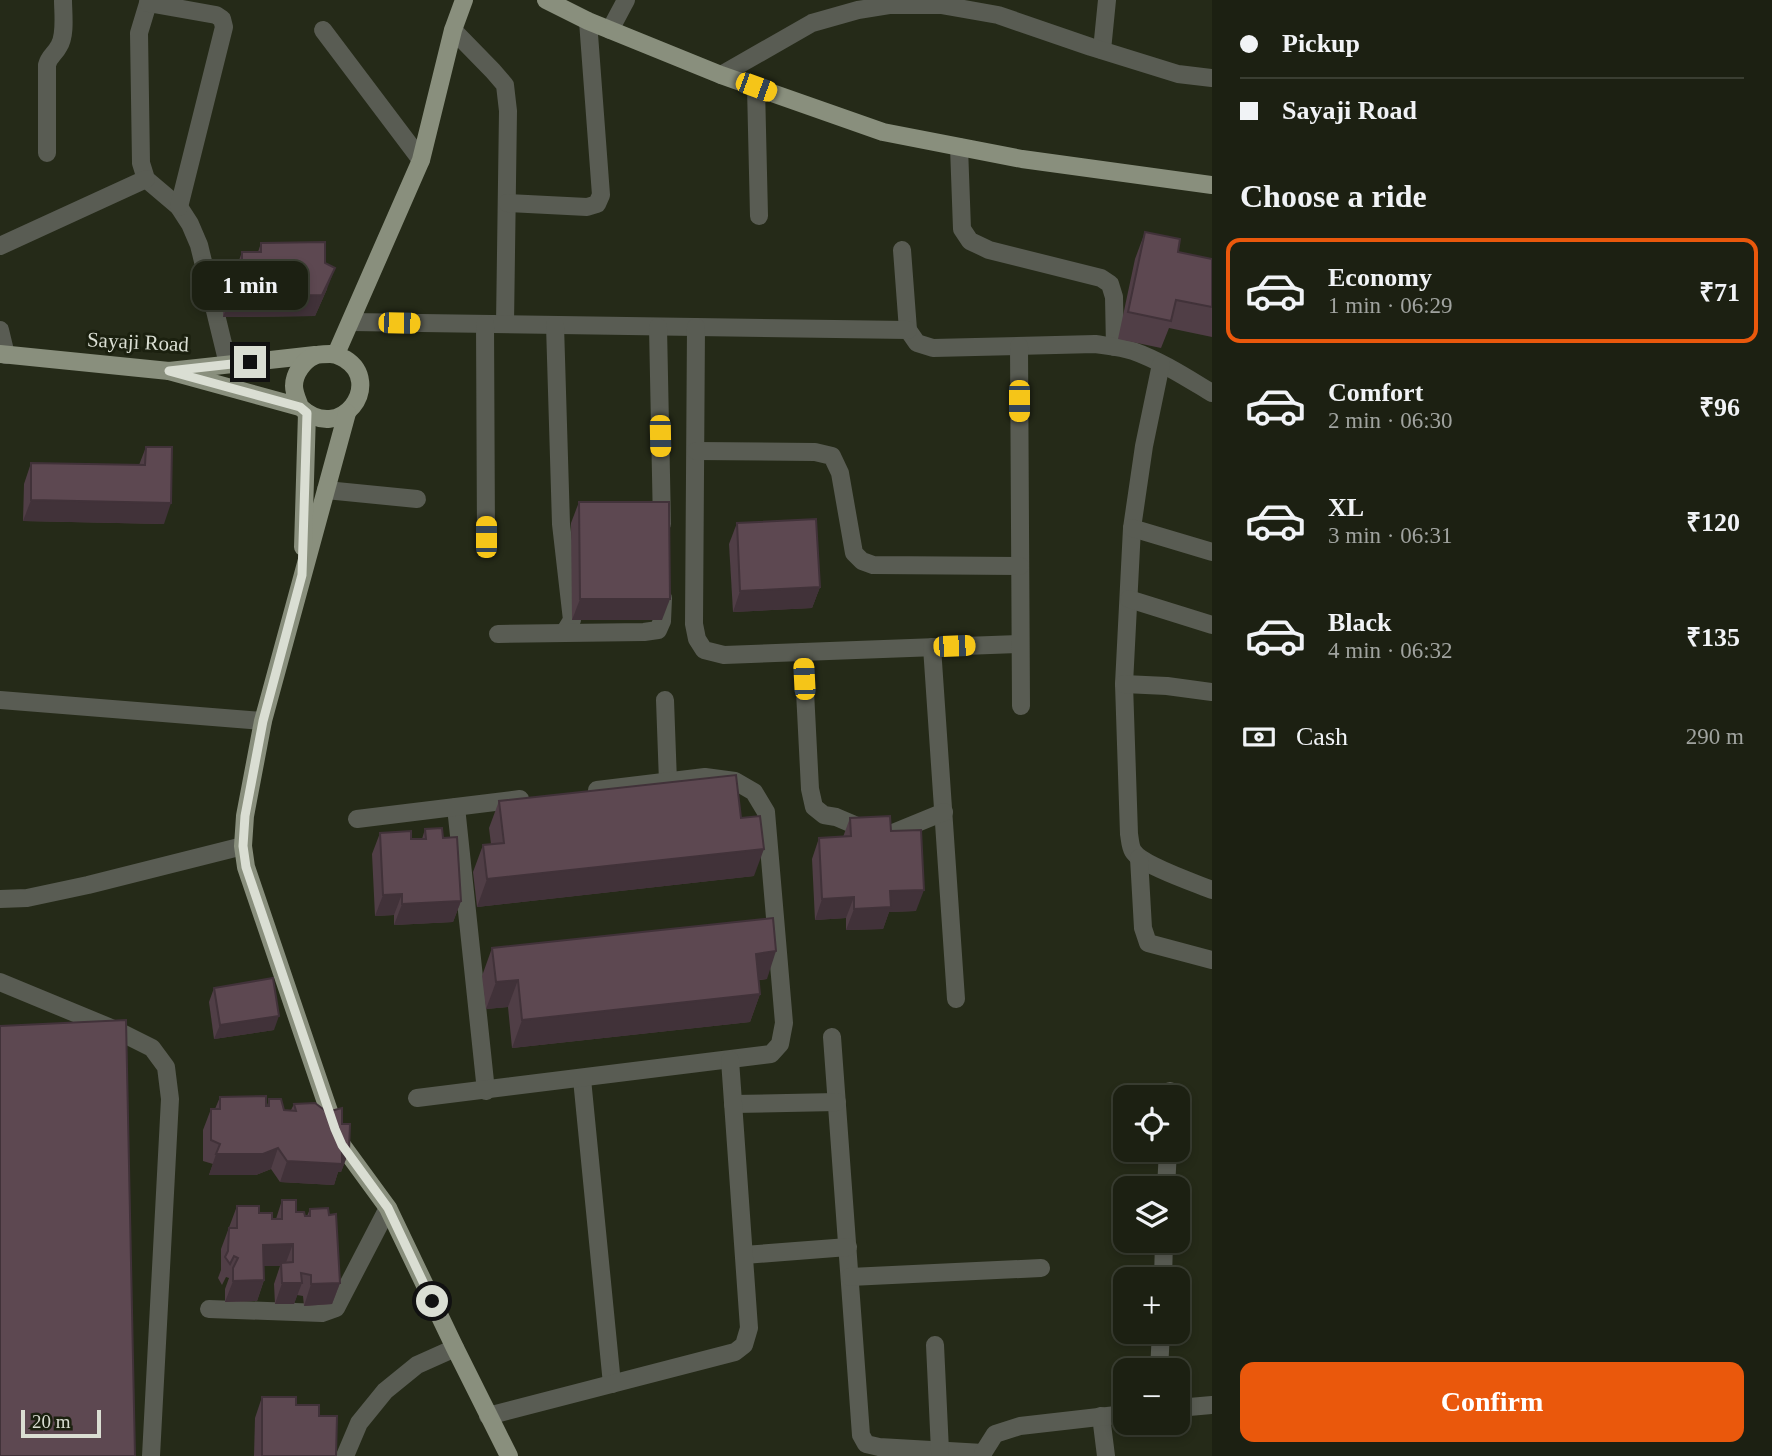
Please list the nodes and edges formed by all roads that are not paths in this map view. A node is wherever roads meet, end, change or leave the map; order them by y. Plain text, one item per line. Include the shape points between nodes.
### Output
1 (63, 0) edge
2 (464, 0) edge
3 (546, 0) edge
4 (626, 0) edge
5 (1107, 0) edge
6 (148, 1) edge
7 (588, 21) junction
8 (323, 30) dead end
9 (453, 30) junction
10 (610, 30) junction
11 (1102, 50) junction
12 (721, 75) junction
13 (1212, 78) edge
14 (756, 87) junction
15 (959, 147) junction
16 (47, 153) dead end
17 (421, 160) junction
18 (146, 179) junction
19 (1212, 186) edge
20 (507, 204) junction
21 (178, 208) junction
22 (759, 216) dead end
23 (0, 246) edge
24 (902, 250) dead end
25 (351, 322) junction
26 (485, 324) junction
27 (505, 324) junction
28 (555, 325) junction
29 (658, 327) junction
30 (695, 327) junction
31 (0, 330) edge
32 (908, 330) junction
33 (1019, 346) junction
34 (1115, 347) junction
35 (3, 354) edge
36 (336, 354) junction
37 (315, 355) junction
38 (228, 364) junction
39 (1161, 364) junction
40 (169, 371) junction
41 (1212, 393) edge
42 (304, 410) junction
43 (347, 413) junction
44 (696, 451) junction
45 (326, 490) junction
46 (417, 499) dead end
47 (1132, 528) junction
48 (486, 537) dead end
49 (662, 546) edge
50 (1212, 552) edge
51 (1020, 566) junction
52 (302, 575) junction
53 (663, 587) edge
54 (1129, 599) junction
55 (1212, 625) edge
56 (564, 633) junction
57 (498, 634) dead end
58 (1020, 644) junction
59 (932, 647) junction
60 (803, 652) junction
61 (1124, 684) junction
62 (1212, 692) edge
63 (0, 700) edge
64 (665, 701) dead end
65 (1021, 706) dead end
66 (263, 721) junction
67 (668, 782) junction
68 (575, 793) edge
69 (535, 798) edge
70 (456, 807) junction
71 (944, 812) junction
72 (357, 819) dead end
73 (243, 846) junction
74 (1139, 858) junction
75 (1212, 890) edge
76 (0, 899) edge
77 (1212, 960) edge
78 (0, 982) edge
79 (956, 999) dead end
80 (832, 1037) dead end
81 (730, 1060) junction
82 (582, 1079) junction
83 (486, 1091) junction
84 (417, 1098) dead end
85 (838, 1102) junction
86 (733, 1104) junction
87 (388, 1208) junction
88 (848, 1247) junction
89 (744, 1255) junction
90 (1041, 1268) dead end
91 (850, 1277) junction
92 (209, 1310) dead end
93 (935, 1346) dead end
94 (455, 1348) junction
95 (612, 1384) junction
96 (1212, 1405) edge
97 (1190, 1407) edge
98 (1113, 1415) edge
99 (488, 1416) junction
100 (1101, 1416) junction
101 (940, 1451) junction
102 (983, 1455) edge
103 (151, 1456) edge
104 (345, 1456) edge
105 (509, 1456) edge
106 (1106, 1456) edge

1 - 16 street via 60,46 47,65
2 - 9 main road
3 - 7 main road
4 - 10 street
5 - 11 street
6 - 18 street via 139,33 141,163
6 - 21 street via 216,15 224,27
7 - 10 main road
7 - 20 street via 601,195 597,204 587,207
8 - 17 street
9 - 17 main road
9 - 20 street via 505,85
10 - 12 main road
11 - 12 street via 998,15 942,5 889,5 812,23
11 - 13 street via 1178,74
12 - 14 main road
14 - 15 main road via 883,132
14 - 22 street
15 - 19 main road
15 - 34 street via 962,229 970,241 1110,284
17 - 25 main road
18 - 21 street
18 - 23 street
20 - 27 street
21 - 38 street via 199,245
24 - 32 street
25 - 26 street
25 - 36 main road
26 - 27 street
26 - 48 street
27 - 28 street
28 - 29 street
28 - 56 street via 561,524 572,620
29 - 30 street
29 - 49 street
30 - 32 street
30 - 44 street
31 - 35 street
32 - 33 street via 917,343 933,348
33 - 34 street
33 - 51 street
34 - 39 street
35 - 40 main road, Sayaji Road
36 - 37 main road
36 - 43 main road via 352,363 360,380 359,399
37 - 38 main road, Sayaji Road
37 - 42 main road via 299,368 293,387
38 - 40 main road, Sayaji Road
39 - 41 street
39 - 47 street
40 - 42 main road
42 - 43 main road via 320,419
42 - 52 main road
43 - 45 main road
44 - 51 street via 832,456 840,473 854,553 873,565
44 - 60 street via 697,639 704,650 724,655
45 - 46 street
45 - 52 main road
47 - 50 street
47 - 54 street
51 - 58 street
52 - 66 main road
53 - 56 street via 658,630
54 - 55 street
54 - 61 street
56 - 57 street
58 - 59 street
58 - 65 street
59 - 60 street
59 - 71 street
60 - 71 street via 814,807 883,837
61 - 62 street
61 - 74 street via 1129,834
63 - 66 street
64 - 67 street
66 - 73 main road
67 - 68 street
67 - 81 street via 705,777 735,781 754,793 766,812 784,1023 780,1044 771,1054
69 - 70 street
70 - 72 street
70 - 83 street
71 - 79 street
73 - 76 street via 88,885
73 - 87 main road via 246,867 335,1129
74 - 75 street
74 - 77 street via 1148,943
78 - 103 street via 152,1048 166,1067 170,1099
80 - 85 street
81 - 82 street
81 - 86 street
82 - 83 street
82 - 95 street
83 - 84 street
85 - 86 street
85 - 88 street
86 - 89 street
87 - 92 street via 336,1308 322,1313
87 - 94 main road
88 - 89 street
88 - 91 street
89 - 95 street via 749,1328 744,1346
90 - 91 street
91 - 101 street via 861,1435 866,1444 879,1447
93 - 101 street
94 - 99 main road
94 - 104 street via 417,1365 385,1391 359,1423
95 - 99 street
96 - 97 street
98 - 100 street
99 - 105 main road
100 - 102 street via 1020,1426 995,1434
100 - 106 street
101 - 102 street

